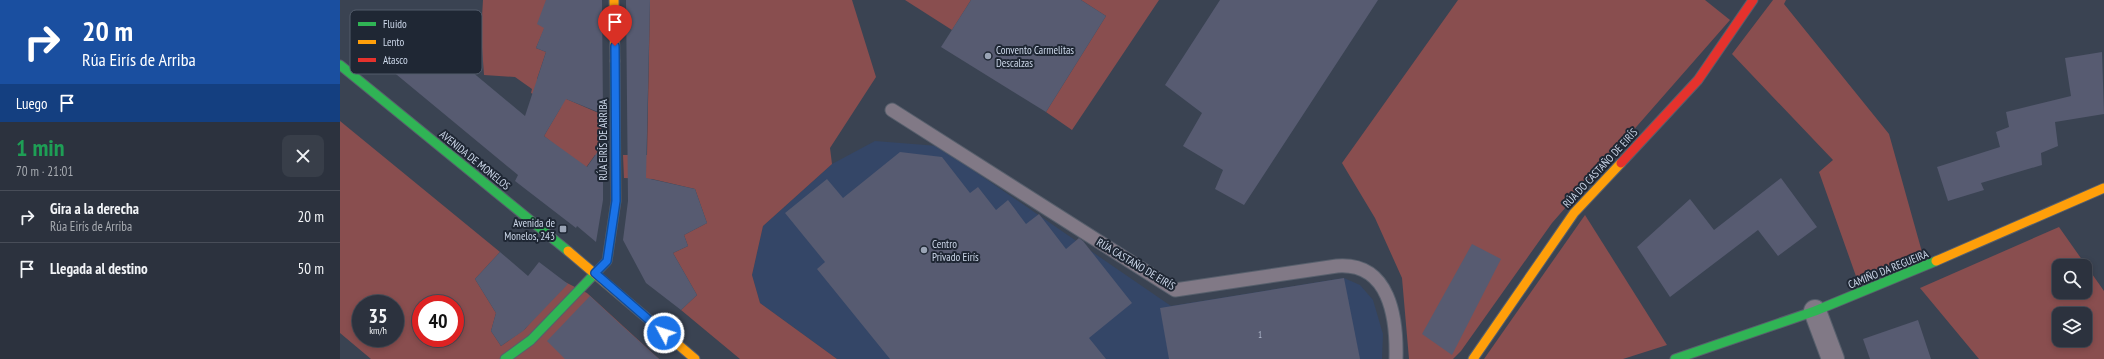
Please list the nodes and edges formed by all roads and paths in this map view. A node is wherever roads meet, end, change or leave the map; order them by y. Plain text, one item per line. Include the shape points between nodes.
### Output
1 (614, 0) edge
2 (1753, 0) edge
3 (340, 65) edge
4 (350, 73) edge
5 (351, 74) edge
6 (892, 110) dead end
7 (2104, 188) edge
8 (595, 273) junction
9 (1815, 311) junction
10 (505, 359) edge
11 (695, 359) edge
12 (1396, 359) edge
13 (1473, 359) edge
14 (1675, 359) edge
15 (1833, 359) edge

1 - 8 street, RÚA EIRÍS DE ARRIBA via 616,201 607,261
2 - 13 street, RÚA DO CASTAÑO DE EIRÍS via 1698,80 1574,213
3 - 4 street, AVENIDA DE MONELOS
5 - 8 street, AVENIDA DE MONELOS
6 - 12 lane, RÚA CASTAÑO DE EIRÍS via 1175,290 1337,266 1357,267 1369,273 1385,293 1395,327
7 - 9 street, CAMIÑO DA REGUEIRA
8 - 10 street, RÚA EIRÍS DE ARRIBA via 531,340
8 - 11 street, AVENIDA DE MONELOS
9 - 14 street, CAMIÑO DA REGUEIRA
9 - 15 street

